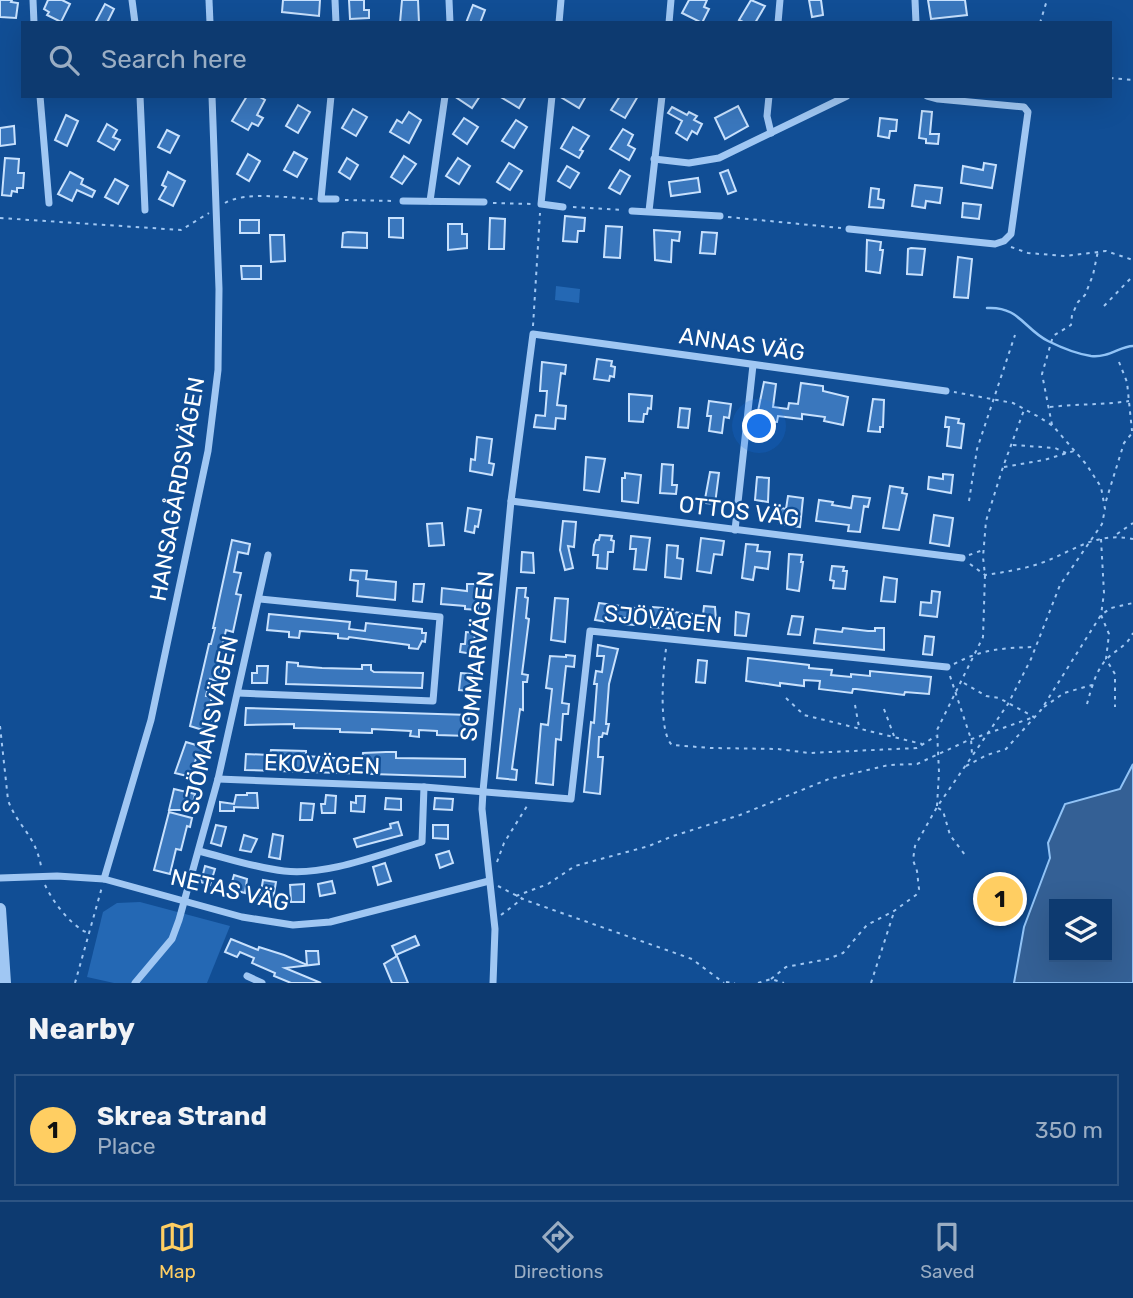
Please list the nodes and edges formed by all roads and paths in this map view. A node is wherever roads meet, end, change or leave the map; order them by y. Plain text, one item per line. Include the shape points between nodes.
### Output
1 (33, 0) edge
2 (132, 0) edge
3 (209, 0) edge
4 (335, 0) edge
5 (449, 0) edge
6 (561, 0) edge
7 (671, 0) edge
8 (780, 0) edge
9 (915, 0) edge
10 (1047, 0) edge
11 (34, 21) edge
12 (135, 21) edge
13 (210, 21) edge
14 (336, 21) edge
15 (450, 21) edge
16 (559, 21) edge
17 (669, 21) edge
18 (778, 21) edge
19 (916, 21) edge
20 (1041, 21) edge
21 (1112, 78) edge
22 (1133, 80) edge
23 (40, 98) edge
24 (140, 98) edge
25 (212, 98) edge
26 (331, 98) edge
27 (445, 98) edge
28 (552, 98) edge
29 (662, 98) edge
30 (769, 98) edge
31 (843, 98) edge
32 (934, 98) edge
33 (771, 133) junction
34 (654, 159) junction
35 (321, 199) junction
36 (336, 200) joint
37 (403, 201) joint
38 (430, 201) junction
39 (484, 202) joint
40 (49, 203) dead end
41 (541, 204) junction
42 (563, 206) joint
43 (217, 208) junction
44 (145, 210) dead end
45 (632, 211) joint
46 (649, 211) junction
47 (720, 216) joint
48 (0, 218) edge
49 (849, 229) joint
50 (1004, 241) junction
51 (1098, 251) junction
52 (1133, 260) edge
53 (1133, 275) edge
54 (1104, 306) dead end
55 (533, 334) junction
56 (1015, 335) dead end
57 (1119, 362) dead end
58 (752, 365) junction
59 (946, 390) joint
60 (992, 398) junction
61 (1129, 401) junction
62 (1049, 407) junction
63 (1025, 408) junction
64 (1053, 426) junction
65 (1133, 432) edge
66 (1011, 445) junction
67 (1075, 450) junction
68 (1067, 453) junction
69 (1003, 467) junction
70 (511, 500) junction
71 (969, 501) dead end
72 (1104, 504) junction
73 (1133, 523) edge
74 (735, 530) junction
75 (1115, 536) junction
76 (1101, 538) junction
77 (1133, 539) edge
78 (1092, 540) junction
79 (983, 550) junction
80 (268, 555) dead end
81 (962, 558) junction
82 (985, 575) junction
83 (260, 599) junction
84 (1133, 603) edge
85 (1101, 615) junction
86 (1133, 633) edge
87 (667, 639) junction
88 (1035, 647) junction
89 (975, 653) junction
90 (1106, 659) junction
91 (947, 667) junction
92 (962, 682) junction
93 (1093, 685) junction
94 (238, 693) junction
95 (956, 695) junction
96 (786, 698) dead end
97 (1008, 704) junction
98 (1087, 704) dead end
99 (855, 705) dead end
100 (1115, 707) dead end
101 (884, 709) dead end
102 (1041, 710) junction
103 (1034, 717) junction
104 (0, 726) edge
105 (860, 728) junction
106 (985, 734) junction
107 (936, 735) junction
108 (894, 737) junction
109 (971, 740) junction
110 (923, 744) junction
111 (938, 754) junction
112 (972, 755) junction
113 (965, 767) junction
114 (218, 779) junction
115 (425, 787) junction
116 (483, 791) junction
117 (532, 796) junction
118 (937, 807) junction
119 (200, 851) junction
120 (965, 855) dead end
121 (42, 876) junction
122 (0, 878) edge
123 (104, 879) junction
124 (489, 881) junction
125 (516, 896) junction
126 (523, 899) junction
127 (183, 901) junction
128 (0, 909) edge
129 (894, 911) junction
130 (494, 922) junction
131 (88, 933) junction
132 (247, 976) dead end
133 (771, 979) junction
134 (723, 982) edge
135 (5, 983) edge
136 (75, 983) edge
137 (135, 983) edge
138 (262, 983) edge
139 (493, 983) edge
140 (735, 983) edge
141 (758, 983) edge
142 (784, 983) edge
143 (871, 983) edge

1 - 11 street
2 - 12 street
3 - 13 street
4 - 14 street
5 - 15 street
6 - 16 street
7 - 17 street
8 - 18 street
9 - 19 street
10 - 20 path
21 - 22 path
23 - 40 street
24 - 44 street
25 - 43 street, HANSAGÅRDSVÄGEN
26 - 35 street
27 - 38 street
28 - 41 street
29 - 34 street
30 - 33 street
31 - 33 street
32 - 50 street via 1024,107 1028,114 1011,234
33 - 34 street via 712,160
34 - 46 street
35 - 36 street
35 - 43 path via 237,198
36 - 37 path
37 - 38 street
38 - 39 street
39 - 41 path
41 - 42 street
41 - 55 path
42 - 45 path
43 - 48 path via 181,230
43 - 123 street, HANSAGÅRDSVÄGEN via 218,370 208,451 150,720
45 - 46 street
46 - 47 street
47 - 49 path
49 - 50 street via 995,244
50 - 51 path via 1028,253 1065,256
51 - 52 path
51 - 62 path via 1093,275 1071,325 1053,336 1049,346 1042,374
53 - 54 path
55 - 58 street, ANNAS VÄG
55 - 70 street, SOMMARVÄGEN
56 - 60 path
57 - 61 path
58 - 59 street, ANNAS VÄG
58 - 74 street
59 - 60 path
60 - 63 path
60 - 71 path via 977,449
61 - 62 path
61 - 65 path
62 - 64 path
63 - 64 path
63 - 66 path
64 - 67 path
65 - 72 path via 1124,443
66 - 68 path
66 - 69 path
67 - 68 path
67 - 72 path via 1097,480
68 - 69 path
69 - 79 path via 986,521
70 - 74 street, OTTOS VÄG
70 - 116 street, SOMMARVÄGEN
72 - 78 path
73 - 75 path
74 - 81 street, OTTOS VÄG
75 - 76 path
75 - 77 path
76 - 78 path
76 - 85 path
78 - 82 path via 1045,562
78 - 88 path via 1060,585
79 - 81 path
79 - 82 path
80 - 83 street, SJÖMANSVÄGEN
81 - 82 path
82 - 89 path via 984,633
83 - 94 street, SJÖMANSVÄGEN
83 - 94 street via 440,617 433,701
84 - 85 path
85 - 90 path via 1109,634
85 - 102 path
86 - 90 path via 1127,645
87 - 91 street, SJÖVÄGEN
87 - 110 path via 663,698 666,735 672,745 809,752 918,748
87 - 117 street, SJÖVÄGEN via 590,631 571,799
88 - 89 path
88 - 97 path
89 - 91 path
89 - 92 path
90 - 93 path
90 - 100 path via 1115,674
91 - 95 path
92 - 95 path
92 - 97 path
93 - 98 path
93 - 102 path via 1064,693
94 - 114 street, SJÖMANSVÄGEN
95 - 107 path
95 - 109 path
96 - 105 path via 804,715
97 - 103 path
97 - 106 path
99 - 105 path
101 - 108 path
102 - 103 path
103 - 106 path
103 - 113 path via 1006,749
104 - 121 path via 10,808 37,847
105 - 108 path
106 - 109 path
106 - 112 path
107 - 110 path
107 - 111 path
108 - 110 path
109 - 111 path
109 - 112 path
111 - 118 path
111 - 125 path via 910,766 889,765 830,779 740,815 575,866 548,884
112 - 113 path
113 - 118 path
114 - 115 street, EKOVÄGEN
114 - 119 street, SJÖMANSVÄGEN
115 - 116 street, EKOVÄGEN
115 - 119 street via 422,842 301,872
116 - 117 street, SJÖVÄGEN
116 - 124 street, SOMMARVÄGEN
117 - 124 path via 504,843
118 - 120 path
118 - 129 path via 914,852 919,889
119 - 127 street, SJÖMANSVÄGEN
121 - 122 street, NETAS VÄG
121 - 123 street, NETAS VÄG
121 - 131 path via 54,901
123 - 127 street, NETAS VÄG
123 - 131 path
124 - 125 path
124 - 127 street, NETAS VÄG via 310,925 264,922
124 - 130 street, SOMMARVÄGEN
125 - 126 path
126 - 130 path
126 - 134 path via 692,959
127 - 137 street, SJÖMANSVÄGEN via 172,939
128 - 135 street
129 - 133 path via 867,925 843,953 786,967
129 - 143 path
130 - 139 street, SOMMARVÄGEN
131 - 136 path
132 - 138 street
133 - 141 path
133 - 142 path
134 - 140 path

